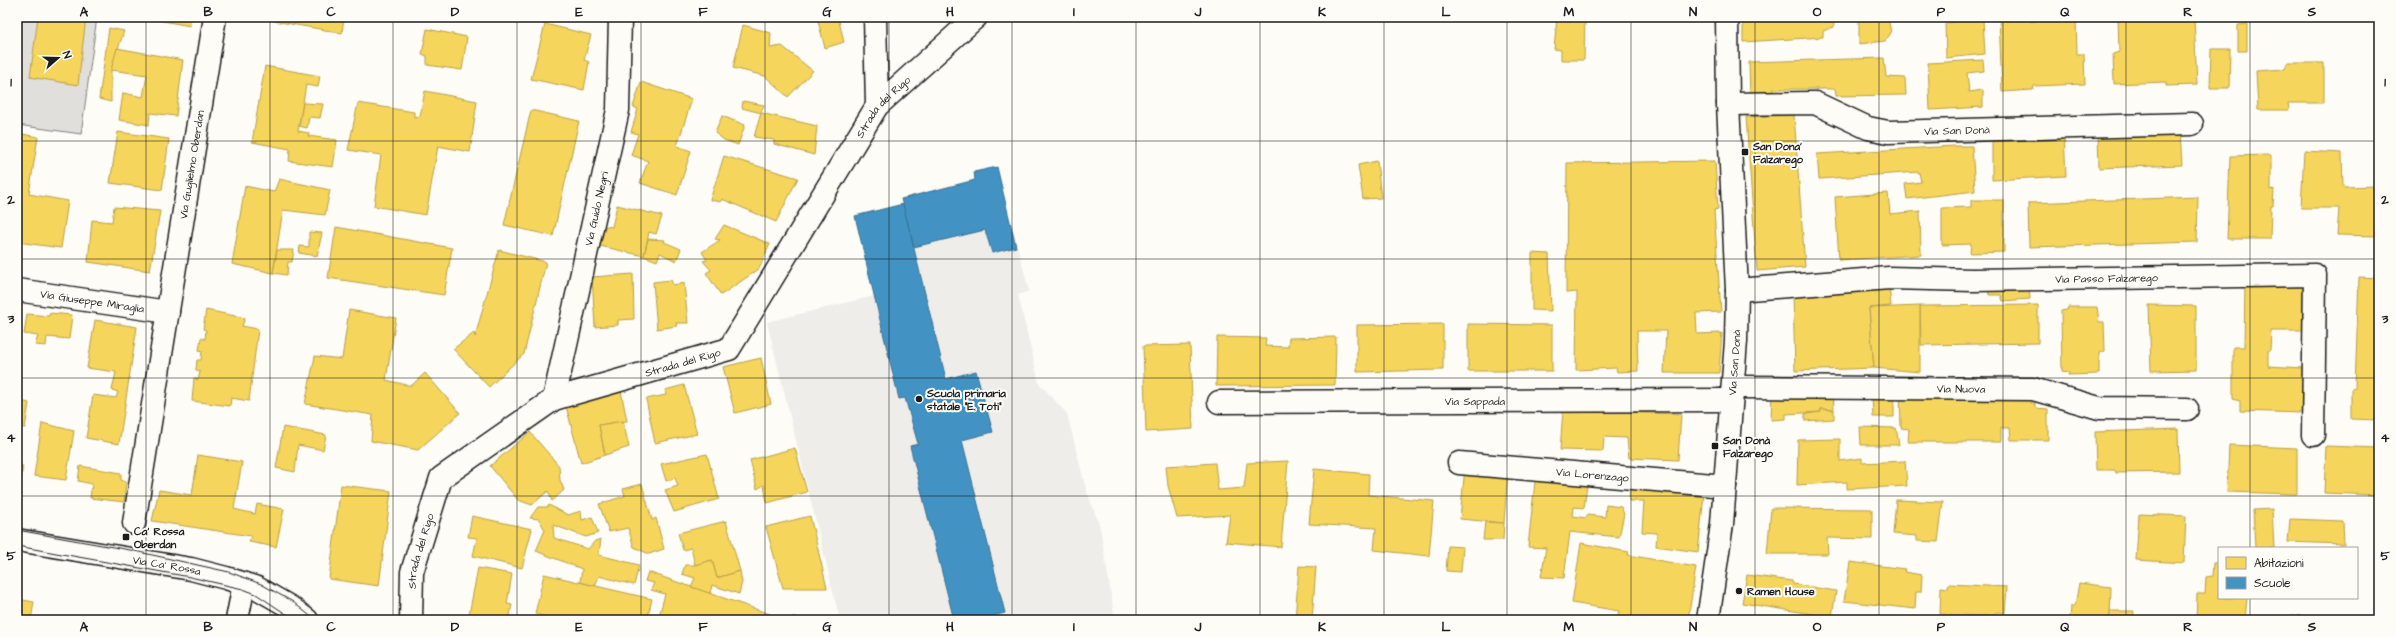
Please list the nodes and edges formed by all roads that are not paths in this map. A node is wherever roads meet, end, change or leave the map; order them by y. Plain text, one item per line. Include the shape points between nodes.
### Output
1 (215, 17) edge
2 (620, 17) edge
3 (875, 17) edge
4 (976, 17) edge
5 (1727, 17) edge
6 (1728, 104) junction
7 (877, 106) junction
8 (2192, 124) dead end
9 (17, 290) edge
10 (1737, 290) junction
11 (168, 312) junction
12 (1732, 394) junction
13 (554, 399) junction
14 (1219, 402) dead end
15 (2187, 409) dead end
16 (2313, 435) dead end
17 (1459, 463) dead end
18 (1725, 486) junction
19 (134, 523) dead end
20 (17, 540) edge
21 (244, 584) junction
22 (237, 620) edge
23 (306, 620) edge
24 (411, 620) edge
25 (1708, 620) edge

1 - 11 street, Via Guglielmo Oberdan
2 - 13 street, Via Guido Negri via 618,110
3 - 7 street
4 - 7 street, Strada del Rigo
5 - 6 street, Via San Donà
6 - 8 street, Via San Donà via 1815,103 1868,128 1888,132
6 - 10 street, Via San Donà
7 - 13 street, Strada del Rigo via 729,349
9 - 11 street, Via Giuseppe Miraglia
10 - 12 street, Via San Donà
10 - 16 street, Via Passo Falzarego via 1889,278 1973,280 2315,275
11 - 19 street, Via Guglielmo Oberdan
12 - 14 street, Via Sappada
12 - 15 street, Via Nuova via 2033,389 2099,408
12 - 18 street, Via San Donà
13 - 24 street, Strada del Rigo via 441,478 412,572
17 - 18 street, Via Lorenzago
18 - 25 street, Via San Donà
20 - 21 street, Via Ca' Rossa via 191,569
21 - 22 street
21 - 23 street, Via Ca' Rossa via 257,588 290,607

